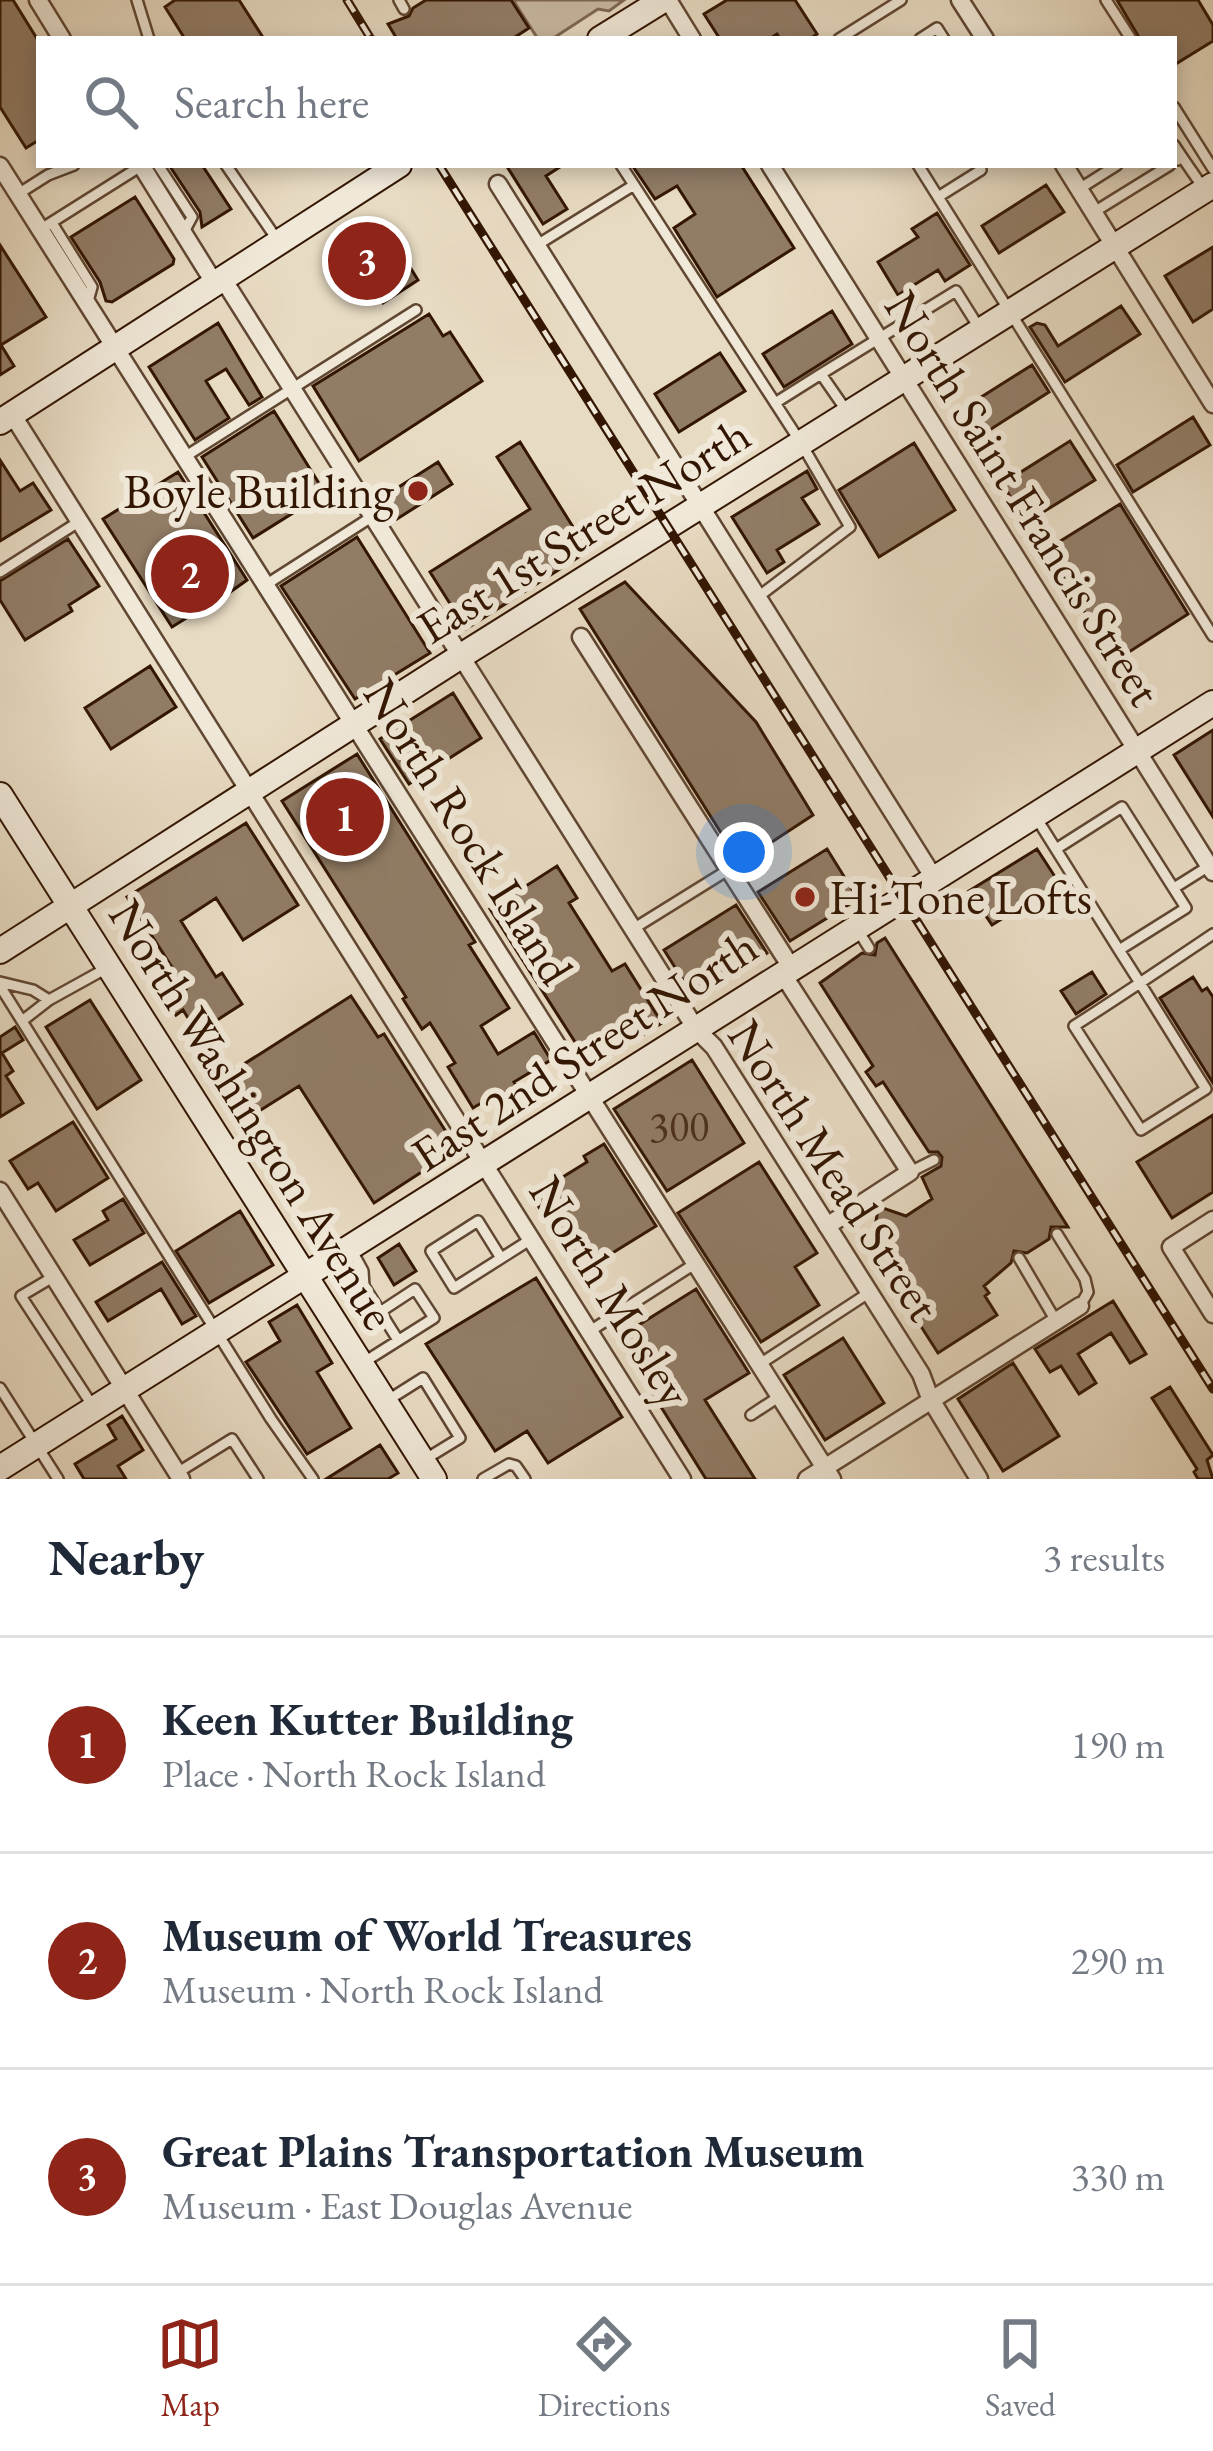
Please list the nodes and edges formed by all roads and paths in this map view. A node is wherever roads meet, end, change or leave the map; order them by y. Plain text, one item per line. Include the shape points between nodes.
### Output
1 (38, 0) edge
2 (137, 0) edge
3 (666, 0) edge
4 (901, 0) edge
5 (960, 0) edge
6 (1106, 0) edge
7 (60, 36) edge
8 (148, 36) edge
9 (605, 36) edge
10 (690, 36) edge
11 (844, 36) edge
12 (983, 36) edge
13 (1128, 36) edge
14 (1177, 113) edge
15 (1177, 163) edge
16 (0, 166) edge
17 (66, 168) edge
18 (136, 168) edge
19 (143, 168) edge
20 (160, 168) edge
21 (228, 168) edge
22 (394, 168) edge
23 (772, 168) edge
24 (1066, 168) edge
25 (1113, 168) edge
26 (1165, 168) edge
27 (921, 170) edge
28 (981, 170) dead end
29 (628, 175) edge
30 (1210, 181) edge
31 (498, 184) dead end
32 (1079, 189) junction
33 (18, 194) junction
34 (938, 197) junction
35 (1094, 212) junction
36 (46, 226) junction
37 (183, 233) junction
38 (279, 242) junction
39 (537, 245) junction
40 (1115, 247) junction
41 (219, 281) junction
42 (416, 310) dead end
43 (1010, 312) junction
44 (981, 331) junction
45 (878, 339) junction
46 (117, 347) junction
47 (821, 374) junction
48 (902, 379) junction
49 (293, 388) junction
50 (775, 403) junction
51 (1213, 404) edge
52 (848, 413) junction
53 (6, 418) edge
54 (801, 443) junction
55 (186, 456) junction
56 (701, 505) junction
57 (373, 516) junction
58 (80, 521) junction
59 (0, 572) edge
60 (267, 584) junction
61 (758, 597) junction
62 (1213, 636) edge
63 (581, 637) dead end
64 (460, 656) junction
65 (1213, 703) edge
66 (356, 725) junction
67 (1137, 752) junction
68 (252, 790) junction
69 (0, 795) edge
70 (1035, 815) junction
71 (1056, 849) junction
72 (1209, 860) edge
73 (728, 870) junction
74 (934, 878) junction
75 (1174, 888) junction
76 (71, 905) junction
77 (633, 929) junction
78 (1213, 934) edge
79 (1120, 950) junction
80 (0, 951) edge
81 (110, 967) junction
82 (786, 970) junction
83 (1140, 983) junction
84 (0, 984) edge
85 (34, 990) junction
86 (49, 1000) junction
87 (12, 1005) junction
88 (22, 1021) junction
89 (696, 1029) junction
90 (590, 1096) junction
91 (934, 1160) dead end
92 (486, 1163) junction
93 (910, 1172) junction
94 (0, 1191) edge
95 (1213, 1220) edge
96 (827, 1226) junction
97 (1057, 1234) dead end
98 (533, 1238) junction
99 (351, 1249) junction
100 (501, 1258) junction
101 (1018, 1258) dead end
102 (696, 1263) junction
103 (306, 1276) junction
104 (53, 1277) junction
105 (870, 1292) junction
106 (1080, 1306) joint
107 (380, 1312) junction
108 (1213, 1314) edge
109 (1056, 1321) junction
110 (590, 1330) junction
111 (218, 1331) junction
112 (398, 1340) junction
113 (361, 1364) junction
114 (760, 1364) junction
115 (0, 1388) edge
116 (123, 1389) junction
117 (780, 1396) junction
118 (930, 1398) junction
119 (385, 1402) junction
120 (94, 1408) junction
121 (751, 1415) dead end
122 (36, 1445) junction
123 (0, 1468) edge
124 (428, 1470) edge
125 (829, 1473) edge
126 (179, 1476) edge
127 (58, 1479) edge
128 (258, 1479) edge
129 (313, 1479) edge
130 (483, 1479) edge
131 (525, 1479) edge
132 (682, 1479) edge
133 (807, 1479) edge
134 (980, 1479) edge

1 - 7 street
2 - 8 lane
3 - 9 street
3 - 10 street
4 - 11 lane
5 - 12 street
6 - 13 lane
14 - 30 lane
15 - 30 lane
16 - 33 street, North Rock Island
17 - 33 lane
18 - 36 lane
19 - 37 street, North Mead Street
20 - 37 lane via 192,217
21 - 38 lane
22 - 38 street
23 - 45 street, North Saint Francis Street
24 - 32 street
25 - 32 lane
26 - 35 lane
27 - 34 lane
28 - 34 lane
29 - 39 lane
29 - 50 lane
30 - 40 street, East 1st Street North
31 - 39 street
32 - 35 street
33 - 36 street, North Rock Island
34 - 43 lane
35 - 40 street
36 - 46 street, North Rock Island
37 - 41 street, North Mead Street
38 - 41 street
39 - 56 street
40 - 43 street, East 1st Street North
40 - 51 street
41 - 46 street
41 - 49 street, North Mead Street
42 - 49 lane
43 - 44 street, East 1st Street North
43 - 62 lane
44 - 45 lane via 956,291
44 - 48 street, East 1st Street North
45 - 47 lane
45 - 48 street, North Saint Francis Street
46 - 53 street
46 - 55 street, North Rock Island
47 - 50 lane
47 - 52 lane
48 - 52 street, East 1st Street North
48 - 67 street, North Saint Francis Street
49 - 55 lane
49 - 57 street, North Mead Street
50 - 54 lane
52 - 54 street, East 1st Street North
53 - 58 street, North Mosley
54 - 56 street, East 1st Street North
54 - 61 lane via 850,527
55 - 60 street, North Rock Island
56 - 61 street
56 - 64 street, East 1st Street North
57 - 60 lane
57 - 64 street, North Mead Street
58 - 59 lane
58 - 68 street, North Mosley
60 - 66 street, North Rock Island
61 - 74 street
63 - 73 street
64 - 66 street, East 1st Street North
64 - 77 street, North Mead Street
65 - 67 street, East 2nd Street North
66 - 68 street, East 1st Street North
66 - 90 street, North Rock Island
67 - 70 street, East 2nd Street North
67 - 72 street, North Saint Francis Street
68 - 76 street, East 1st Street North
68 - 92 street, North Mosley
69 - 76 street, North Washington Avenue
70 - 71 lane
70 - 74 street, East 2nd Street North
71 - 75 lane via 1122,808
71 - 79 lane
72 - 75 lane
73 - 77 lane
73 - 82 street
74 - 82 street, East 2nd Street North via 862,938
75 - 79 lane via 1186,908
76 - 80 street, East 1st Street North
76 - 81 street, North Washington Avenue
77 - 89 street, North Mead Street
78 - 83 lane
79 - 83 lane
81 - 86 lane
81 - 103 street, North Washington Avenue
82 - 89 street, East 2nd Street North
82 - 93 street
83 - 83 lane via 1206,1088 1141,1130 1074,1026
84 - 85 lane
84 - 87 lane
85 - 86 lane
85 - 87 lane
86 - 88 lane
87 - 88 lane
88 - 111 lane
89 - 90 street, East 2nd Street North
89 - 96 street, North Mead Street
90 - 92 street, East 2nd Street North
90 - 102 street, North Rock Island
91 - 93 lane
92 - 98 street, North Mosley
92 - 99 street, East 2nd Street North
93 - 96 street
94 - 104 street
95 - 108 street via 1171,1247
96 - 105 street, North Mead Street
97 - 106 lane via 1085,1279
98 - 100 lane
98 - 110 street, North Mosley
99 - 103 street, East 2nd Street North
99 - 107 lane
100 - 100 lane via 454,1288 431,1251 478,1221
101 - 109 lane
102 - 110 lane
102 - 114 street, North Rock Island
103 - 111 street, East 2nd Street North
103 - 113 street, North Washington Avenue
104 - 116 street
104 - 120 lane via 21,1296
105 - 114 lane
105 - 118 street, North Mead Street
106 - 109 street
107 - 112 lane
107 - 112 lane via 416,1288 434,1318
109 - 118 street
110 - 132 street, North Mosley
111 - 116 street, East 2nd Street North
111 - 129 lane
112 - 113 lane
113 - 119 street, North Washington Avenue
114 - 117 street, North Rock Island
115 - 122 lane
116 - 120 street, East 2nd Street North
116 - 126 street
117 - 121 lane
117 - 125 street, North Rock Island
118 - 125 street
118 - 134 street, North Mead Street
119 - 124 street, North Washington Avenue
119 - 124 lane via 422,1378 435,1398 460,1438
120 - 122 street, East 2nd Street North
122 - 123 street, East 2nd Street North
122 - 127 lane
125 - 133 street
126 - 128 lane via 232,1439
130 - 131 lane via 509,1464

